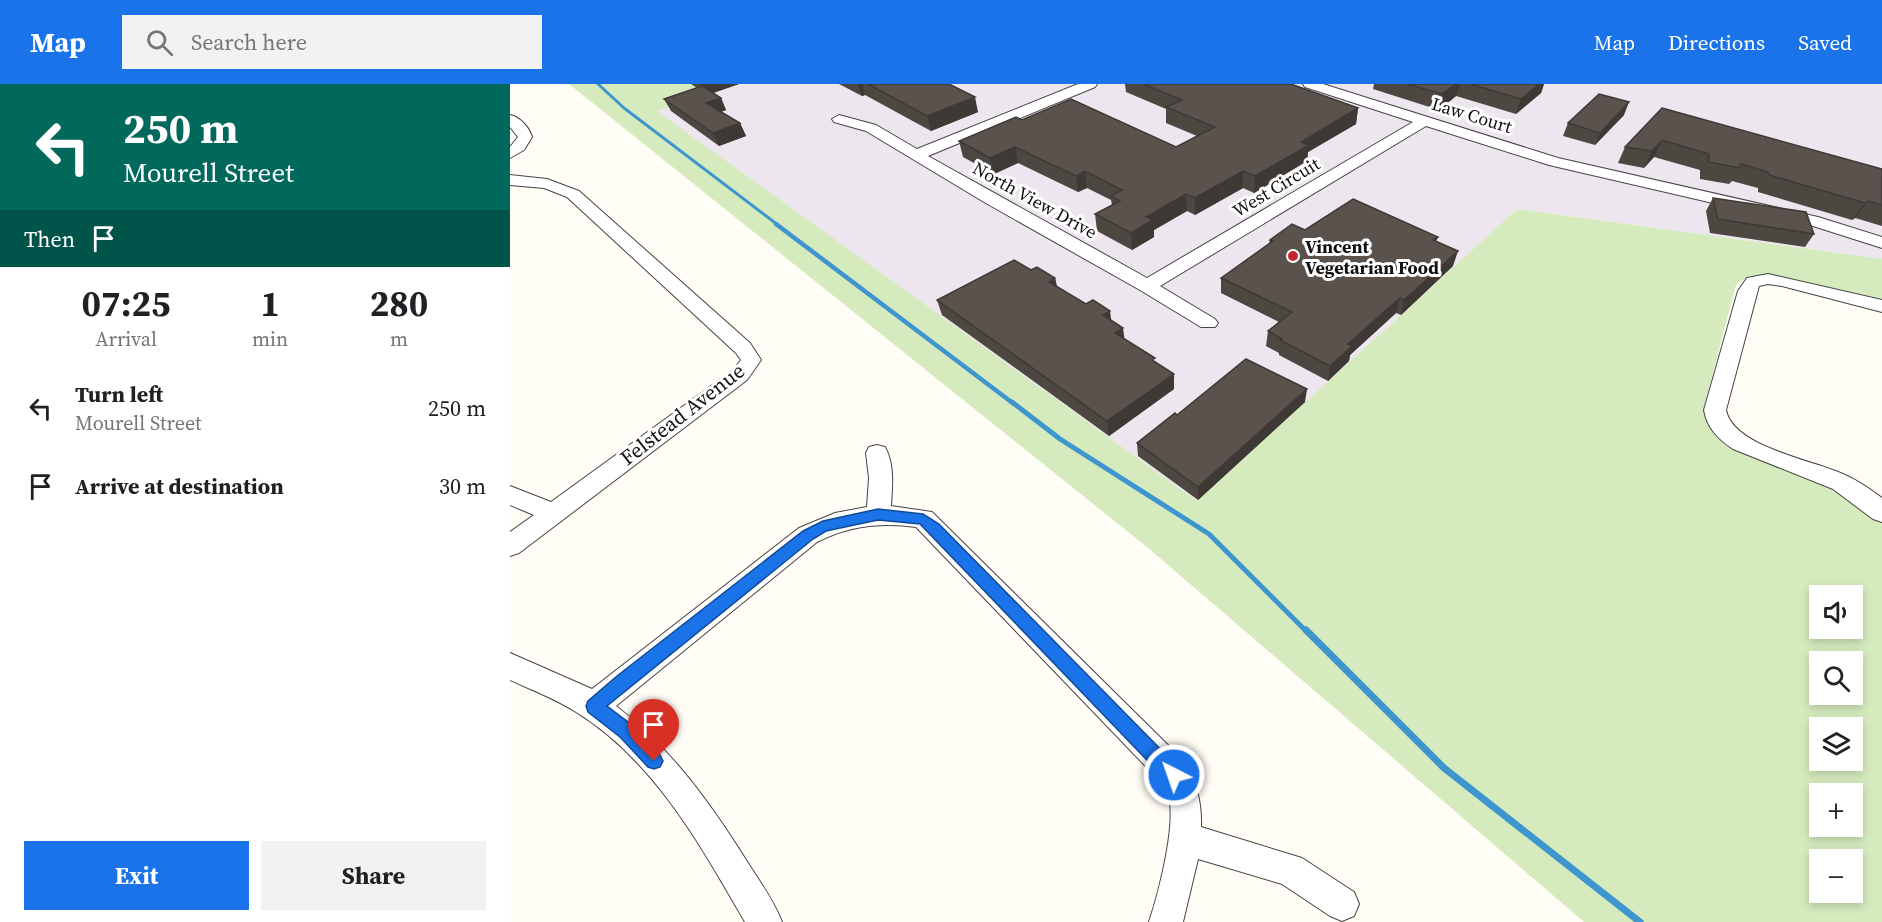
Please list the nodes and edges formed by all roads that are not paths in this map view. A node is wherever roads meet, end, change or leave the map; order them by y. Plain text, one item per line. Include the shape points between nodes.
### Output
1 (1090, 84) edge
2 (1310, 84) edge
3 (1043, 88) dead end
4 (1061, 96) junction
5 (510, 119) edge
6 (839, 119) dead end
7 (1424, 121) junction
8 (510, 154) edge
9 (916, 155) junction
10 (510, 180) edge
11 (1882, 243) edge
12 (1147, 286) junction
13 (1882, 306) edge
14 (1208, 323) dead end
15 (877, 453) dead end
16 (510, 495) edge
17 (1882, 512) edge
18 (553, 513) junction
19 (878, 514) junction
20 (510, 546) edge
21 (510, 666) edge
22 (594, 706) junction
23 (1185, 839) junction
24 (1342, 904) dead end
25 (765, 922) edge
26 (1166, 922) edge

1 - 4 street
2 - 7 street, Law Court
3 - 4 street
4 - 9 street
5 - 8 street via 525,137
6 - 9 street, North View Drive via 871,128
7 - 11 street, Law Court via 1554,162 1818,222
7 - 12 street, West Circuit
9 - 12 street, North View Drive
10 - 18 street, Felstead Avenue via 547,184 573,194 743,348 751,360 740,375
12 - 14 street, North View Drive
13 - 17 street via 1782,280 1753,282 1747,291 1715,410 1718,423 1748,447 1837,481
15 - 19 street via 881,478
16 - 18 street
18 - 20 street, Felstead Avenue
19 - 22 street via 823,527 808,535
19 - 23 street via 923,519 934,528 1166,765 1182,786
21 - 22 street
22 - 25 street via 626,731 682,793
23 - 24 street via 1290,870
23 - 26 street

